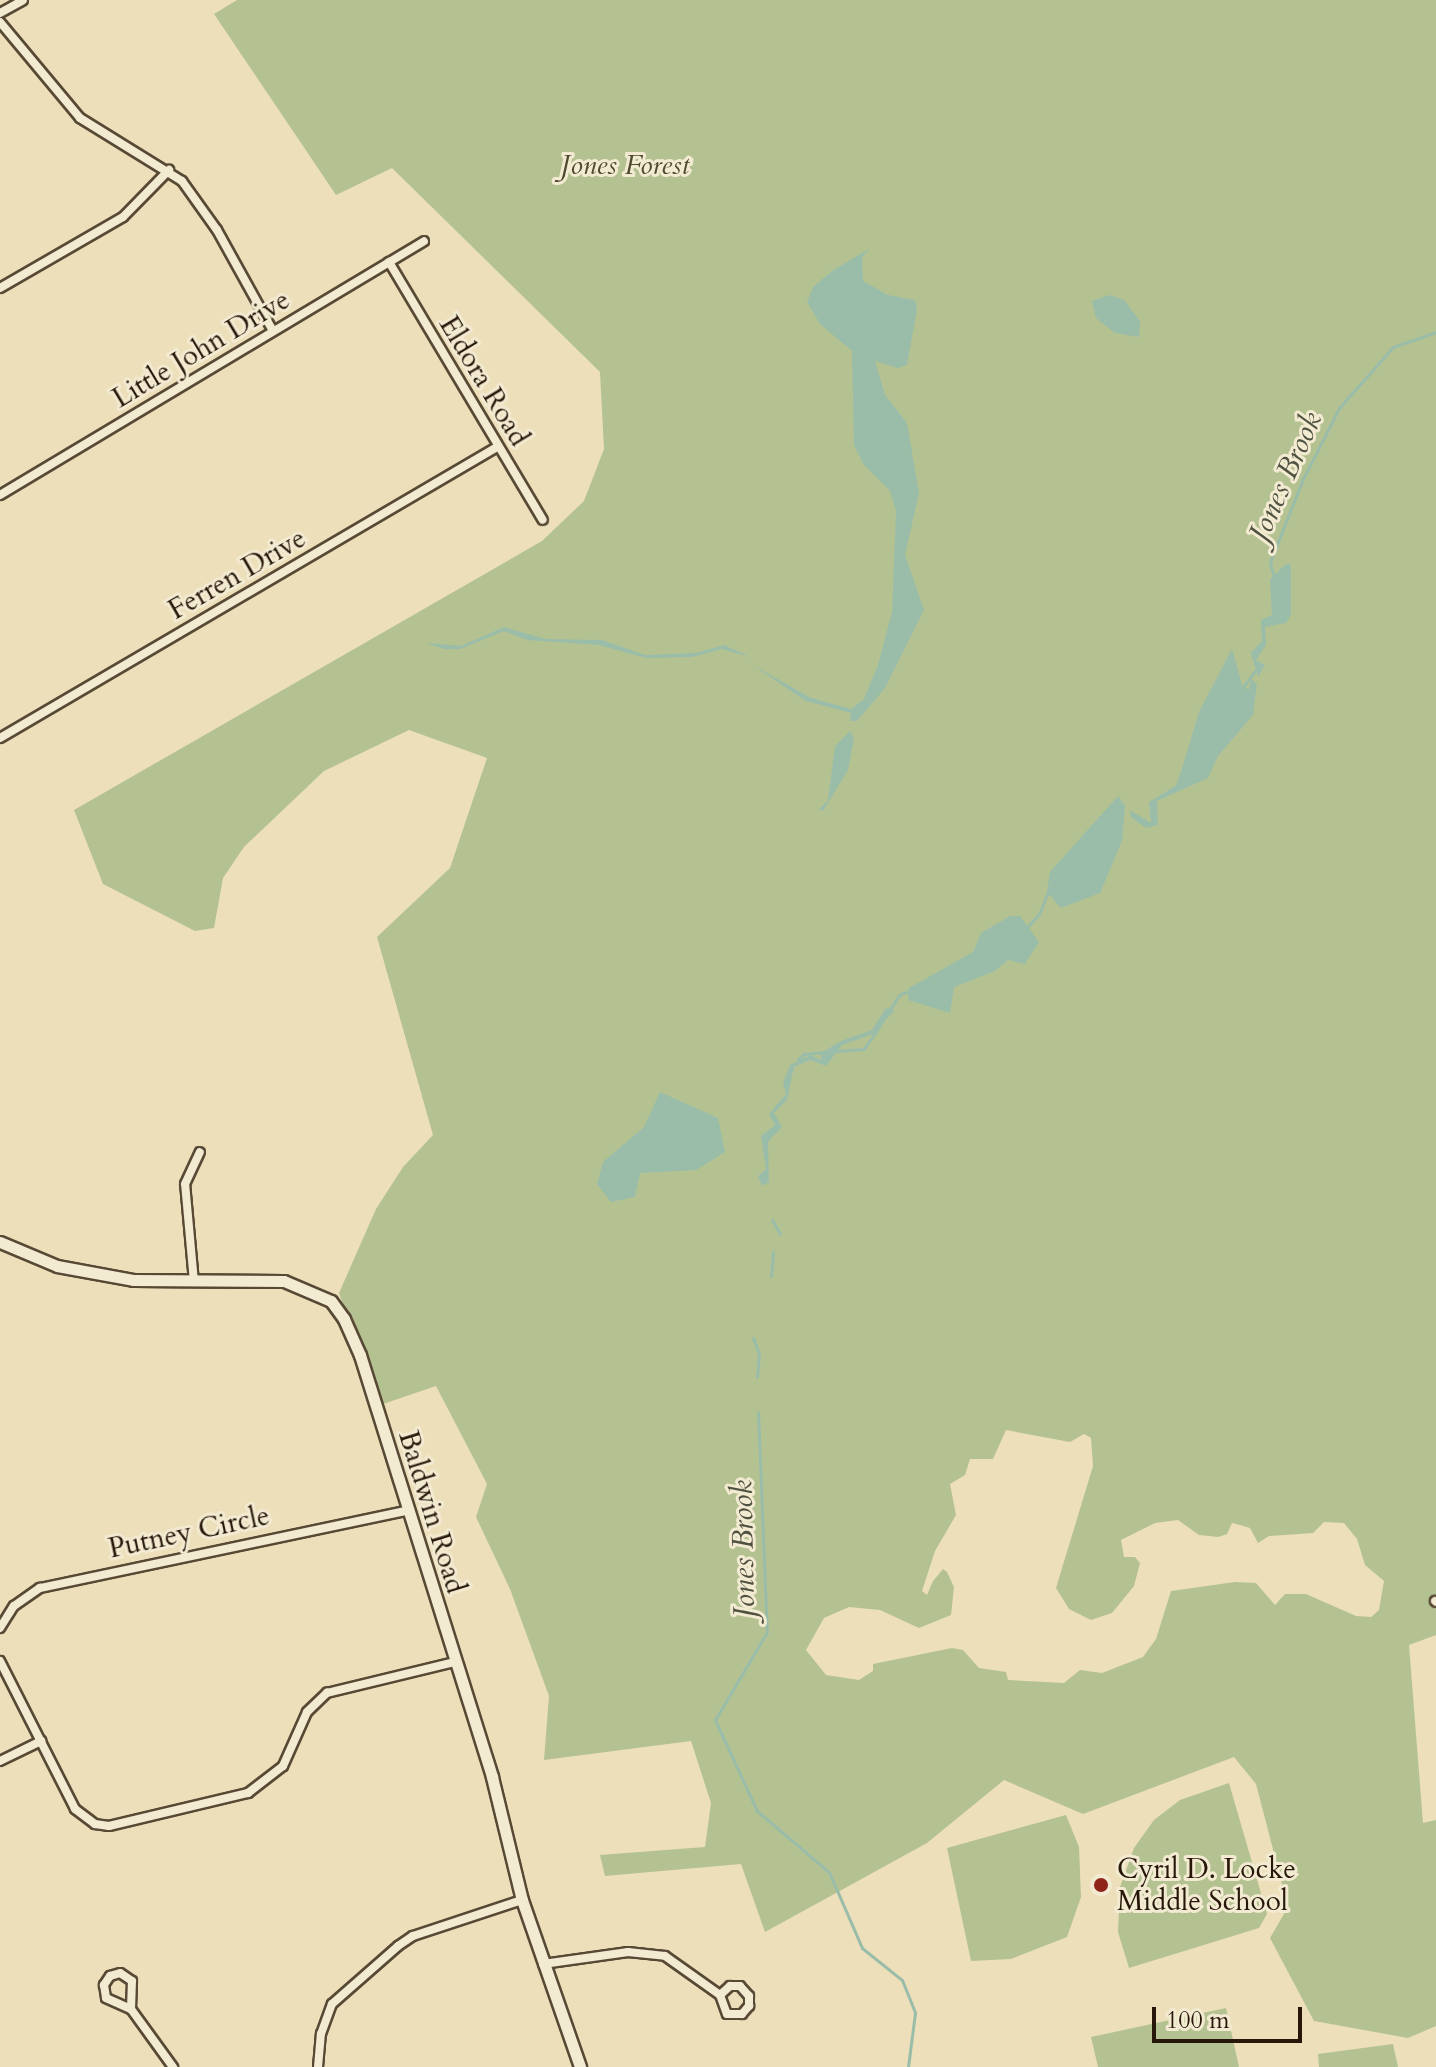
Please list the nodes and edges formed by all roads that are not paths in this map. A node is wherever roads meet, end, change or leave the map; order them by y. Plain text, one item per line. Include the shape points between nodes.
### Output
1 (23, 0) edge
2 (0, 13) edge
3 (0, 22) edge
4 (169, 170) junction
5 (424, 241) dead end
6 (389, 262) junction
7 (0, 288) edge
8 (273, 331) junction
9 (497, 447) junction
10 (0, 495) edge
11 (543, 520) dead end
12 (0, 738) edge
13 (200, 1152) dead end
14 (0, 1242) edge
15 (194, 1283) junction
16 (405, 1511) junction
17 (0, 1628) edge
18 (0, 1661) edge
19 (454, 1662) junction
20 (41, 1741) junction
21 (0, 1761) edge
22 (522, 1900) junction
23 (543, 1964) junction
24 (720, 1995) dead end
25 (131, 2009) junction
26 (173, 2067) edge
27 (318, 2067) edge
28 (580, 2067) edge

1 - 2 street
3 - 4 street via 80,118
4 - 7 street via 123,217
4 - 8 street via 196,197
5 - 6 street, Little John Drive
6 - 8 street, Little John Drive
6 - 9 street, Eldora Road
8 - 10 street, Little John Drive
9 - 11 street, Eldora Road
9 - 12 street, Ferren Drive
13 - 15 street via 187,1169 185,1184
14 - 15 street, Baldwin Road via 78,1270
15 - 16 street, Baldwin Road via 284,1281 331,1301 360,1355
16 - 17 street, Putney Circle via 40,1588 14,1606
16 - 19 street, Baldwin Road
18 - 20 street
19 - 20 street via 327,1693 307,1712 283,1766 263,1786 119,1825 95,1824 75,1809
19 - 22 street, Baldwin Road via 492,1777
20 - 21 street
22 - 23 street, Baldwin Road
22 - 27 street via 413,1936 398,1946 332,2004 321,2034
23 - 24 street via 646,1952 665,1956
23 - 28 street, Baldwin Road
25 - 25 street via 106,1998 104,1985 110,1976 120,1973 132,1981
25 - 26 street

